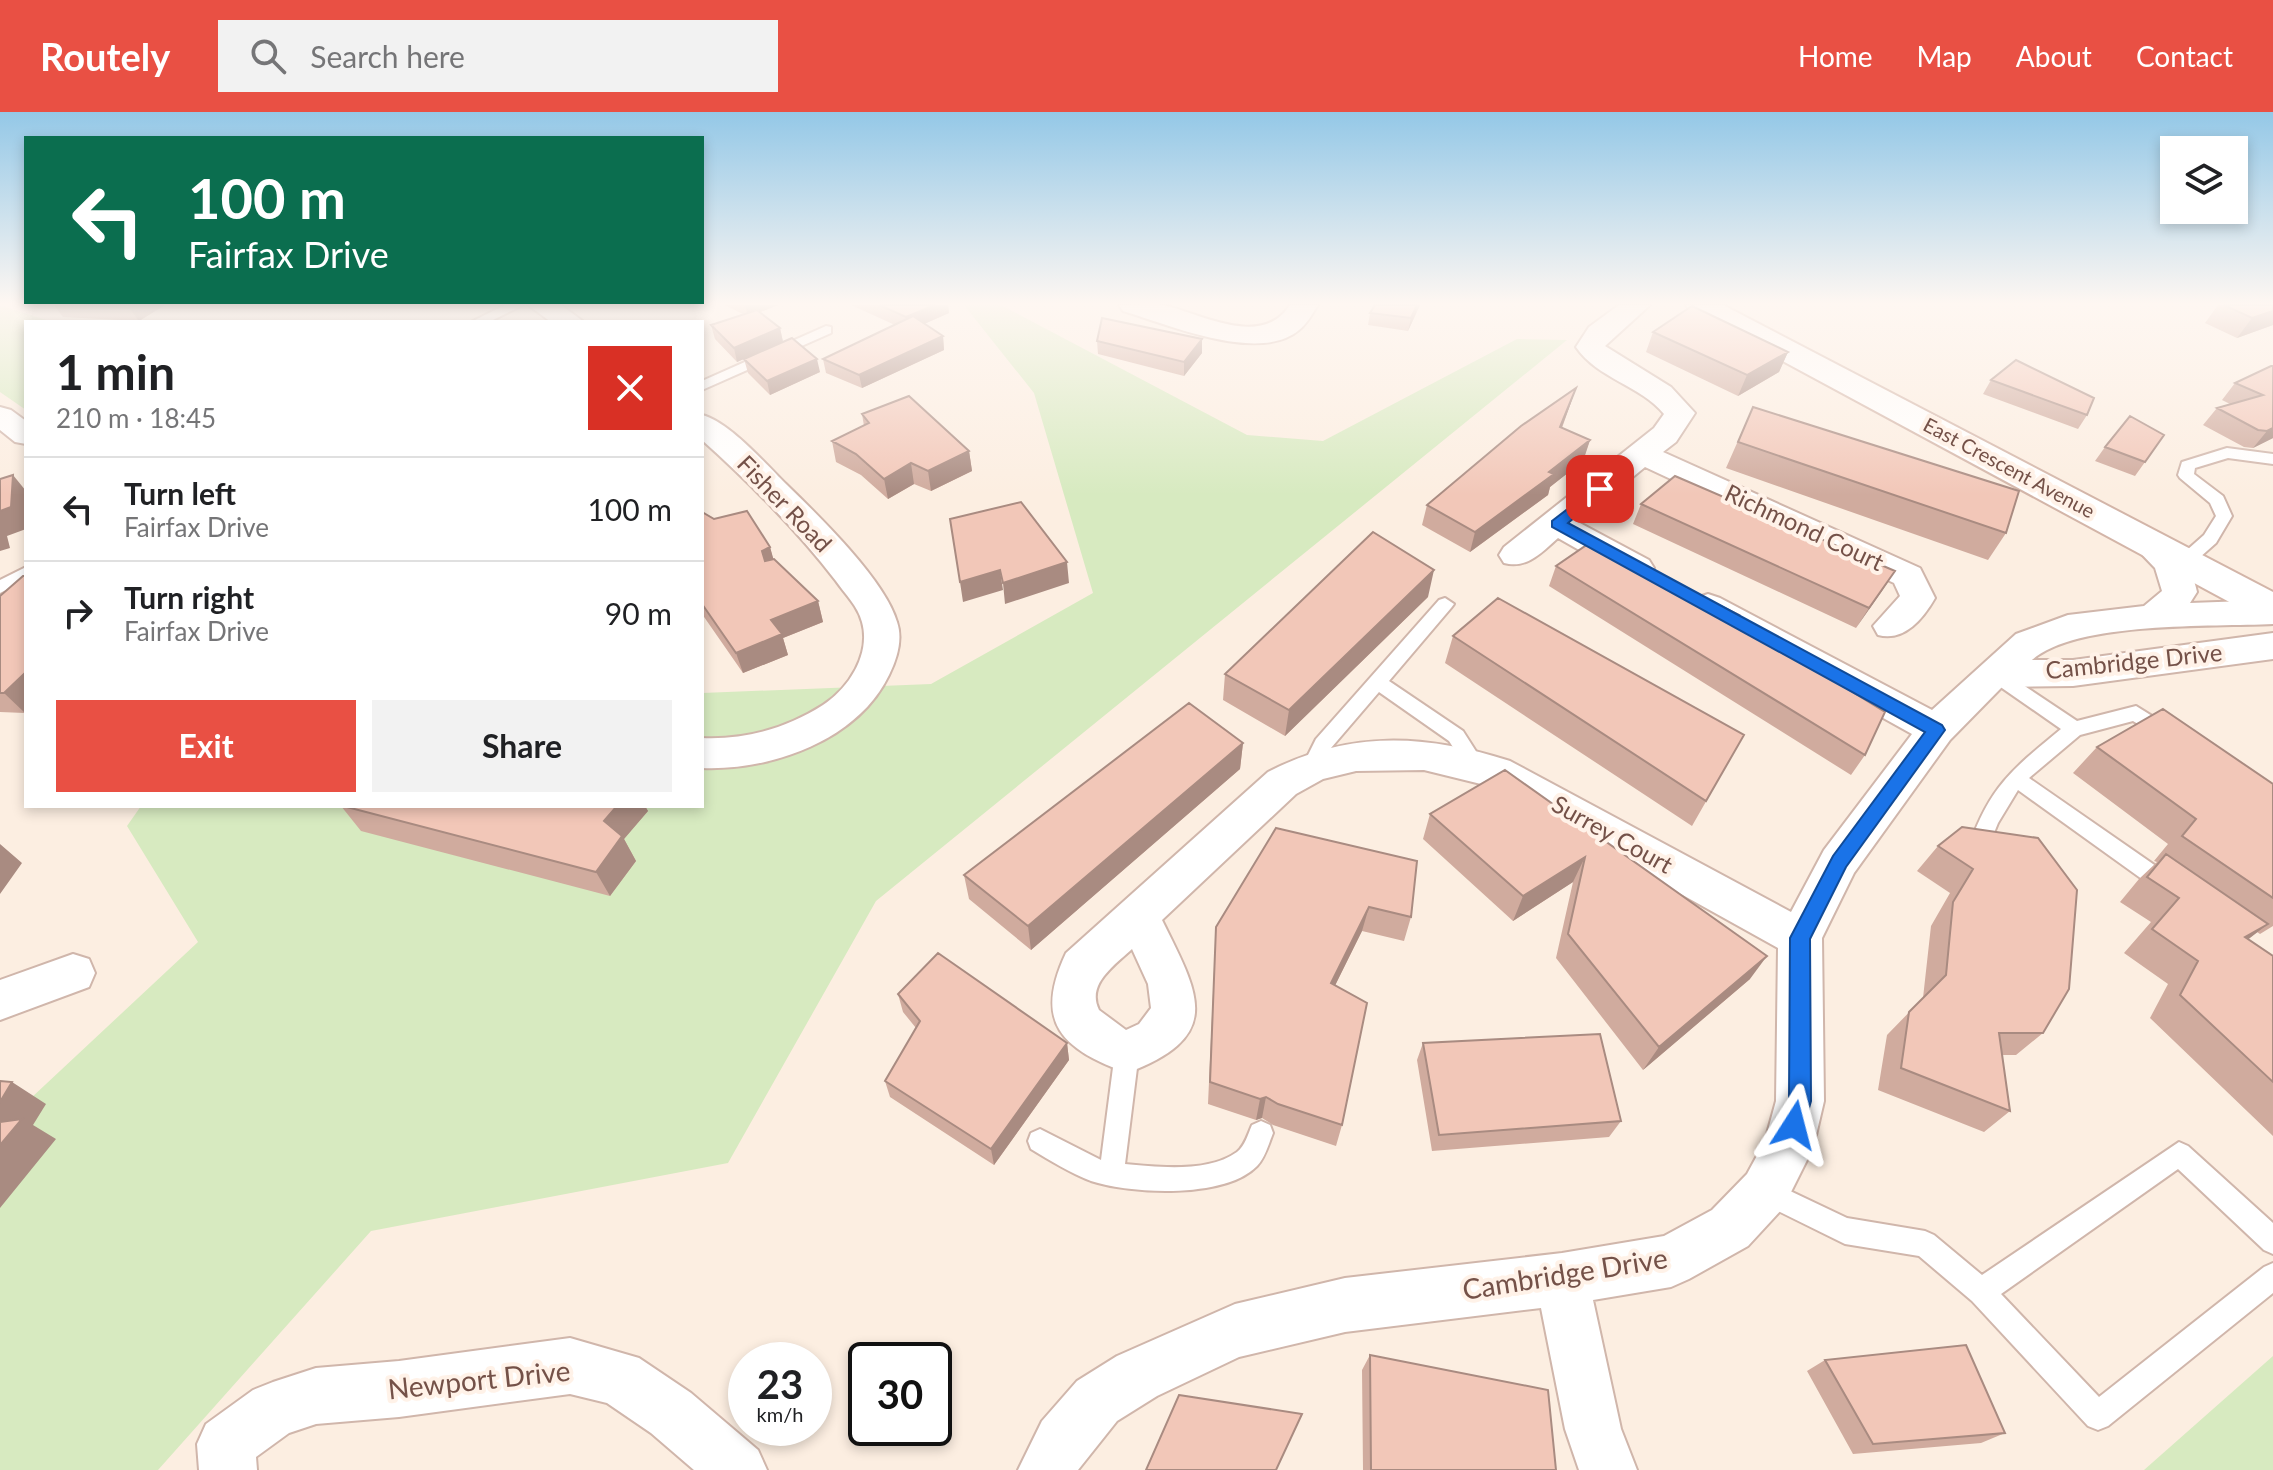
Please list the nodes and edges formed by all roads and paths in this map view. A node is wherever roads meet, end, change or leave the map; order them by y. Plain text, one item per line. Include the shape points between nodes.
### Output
1 (741, 368) edge
2 (1614, 368) edge
3 (1820, 368) edge
4 (704, 385) edge
5 (0, 416) edge
6 (704, 426) edge
7 (24, 434) edge
8 (1642, 454) junction
9 (2273, 459) edge
10 (1557, 524) junction
11 (2148, 543) junction
12 (1516, 555) dead end
13 (2184, 562) junction
14 (24, 574) edge
15 (0, 587) edge
16 (1445, 604) dead end
17 (2271, 606) edge
18 (2153, 617) junction
19 (1891, 626) dead end
20 (2273, 646) edge
21 (1996, 674) junction
22 (1377, 682) junction
23 (2074, 729) junction
24 (1936, 730) junction
25 (2186, 749) edge
26 (704, 753) edge
27 (1312, 767) junction
28 (1476, 767) junction
29 (2015, 778) junction
30 (1980, 844) edge
31 (2183, 896) edge
32 (1138, 916) junction
33 (1800, 938) junction
34 (73, 973) dead end
35 (0, 1000) edge
36 (1127, 1052) junction
37 (1261, 1133) edge
38 (1040, 1141) dead end
39 (1112, 1172) junction
40 (1765, 1191) junction
41 (2273, 1241) edge
42 (2273, 1276) edge
43 (1562, 1279) junction
44 (1981, 1292) junction
45 (228, 1470) edge
46 (738, 1470) edge
47 (1047, 1470) edge
48 (1608, 1470) edge

1 - 4 lane
2 - 8 street via 1671,401 1680,413
3 - 11 street, East Crescent Avenue
5 - 7 street
6 - 26 street, Fisher Road via 823,539 872,603 881,627 872,673 838,714 791,739
8 - 10 street
8 - 19 street, Richmond Court via 1908,576 1918,598
9 - 13 lane via 2227,453 2188,465 2186,475 2217,500 2224,516 2210,539
10 - 12 street
10 - 24 street
11 - 13 street, East Crescent Avenue
11 - 18 street, Cambridge Drive via 2172,568 2180,592
13 - 17 street, East Crescent Avenue
14 - 15 lane
16 - 22 lane
17 - 18 street, Cambridge Drive
18 - 21 street, Cambridge Drive via 2068,627 2029,643
20 - 21 street, Cambridge Drive via 2073,673
21 - 23 lane
21 - 24 street, Cambridge Drive
22 - 27 lane via 1323,744
22 - 28 lane via 1456,736
23 - 25 lane via 2136,713
23 - 29 lane
24 - 33 street, Cambridge Drive via 1839,862
27 - 28 street, Surrey Court via 1356,756 1424,755
27 - 32 street, Surrey Court via 1282,783
28 - 33 street, Surrey Court via 1496,772
29 - 30 lane
29 - 31 lane
32 - 36 street via 1171,984 1174,1013 1155,1039
32 - 36 street, Surrey Court via 1082,967 1072,1001 1082,1024 1107,1045
33 - 40 street, Cambridge Drive via 1800,1101 1788,1148
34 - 35 street
36 - 39 lane
37 - 39 lane via 1249,1159 1227,1170 1194,1177
38 - 39 lane via 1091,1169
40 - 43 street, Cambridge Drive via 1730,1228 1671,1261
40 - 44 lane via 1845,1231 1925,1244
41 - 44 lane via 2179,1154
42 - 44 lane via 2098,1416
43 - 47 street, Cambridge Drive via 1345,1305 1235,1331 1137,1376 1097,1401 1062,1441
43 - 48 street via 1593,1429
45 - 46 street, Newport Drive via 226,1444 273,1410 316,1396 570,1366 619,1378 671,1413

